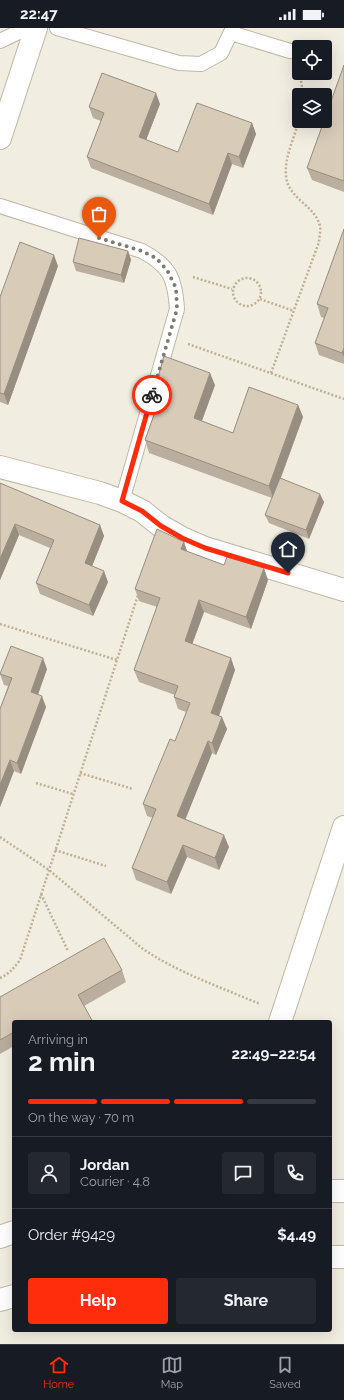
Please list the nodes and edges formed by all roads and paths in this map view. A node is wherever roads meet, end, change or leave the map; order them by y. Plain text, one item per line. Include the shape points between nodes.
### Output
1 (27, 28) edge
2 (36, 28) edge
3 (57, 28) edge
4 (232, 30) edge
5 (0, 41) edge
6 (290, 51) dead end
7 (296, 128) edge
8 (0, 138) edge
9 (0, 206) edge
10 (167, 270) junction
11 (232, 289) junction
12 (260, 299) junction
13 (294, 310) junction
14 (169, 337) junction
15 (271, 373) junction
16 (344, 399) edge
17 (0, 467) edge
18 (122, 501) junction
19 (344, 590) edge
20 (139, 593) edge
21 (0, 624) edge
22 (117, 660) junction
23 (80, 773) junction
24 (36, 783) dead end
25 (133, 790) dead end
26 (73, 794) junction
27 (344, 827) edge
28 (0, 837) edge
29 (55, 850) junction
30 (106, 866) dead end
31 (49, 870) junction
32 (41, 894) junction
33 (68, 951) dead end
34 (0, 978) edge
35 (281, 1018) edge
36 (332, 1191) edge
37 (344, 1191) edge
38 (12, 1233) edge
39 (0, 1237) edge
40 (332, 1257) edge
41 (344, 1257) edge
42 (12, 1297) edge
43 (0, 1300) edge

1 - 5 lane
2 - 8 street
3 - 4 lane via 179,63 201,64 221,52
4 - 6 lane
7 - 13 path via 286,162 286,178 292,192 314,213 320,227 319,242
9 - 10 lane via 142,251 156,258
10 - 11 path
10 - 14 lane via 176,288 177,309
11 - 12 path via 233,298 238,304 246,307 254,305
11 - 12 path via 244,278 252,278 259,283 262,291
12 - 13 path
13 - 15 path
14 - 15 path
14 - 18 lane
15 - 16 path
17 - 18 street
18 - 19 street via 182,538 205,548
20 - 22 path
21 - 22 path
22 - 23 path
23 - 25 path
23 - 26 path
24 - 26 path
26 - 29 path
27 - 35 street
28 - 31 path
29 - 30 path
29 - 31 path
31 - 32 path
31 - 35 path via 159,960
32 - 33 path
32 - 34 path via 20,960 7,975
36 - 37 street
38 - 39 street
40 - 41 street
42 - 43 street

